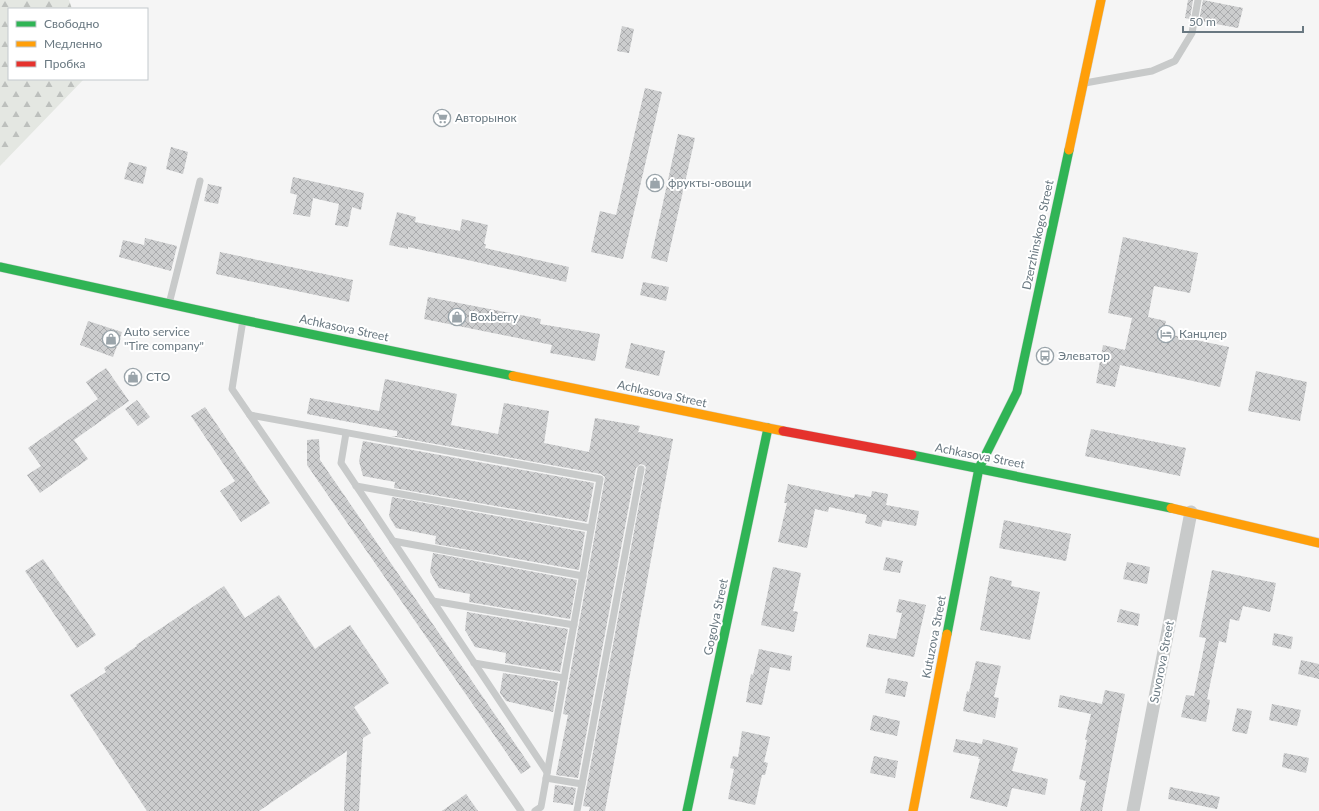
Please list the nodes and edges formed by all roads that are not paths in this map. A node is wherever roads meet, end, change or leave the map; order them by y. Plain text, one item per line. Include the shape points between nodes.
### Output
1 (1101, 0) edge
2 (1198, 0) edge
3 (1083, 83) junction
4 (200, 181) dead end
5 (0, 267) edge
6 (169, 304) junction
7 (243, 320) junction
8 (250, 415) junction
9 (768, 428) junction
10 (346, 433) junction
11 (979, 468) junction
12 (641, 469) dead end
13 (356, 486) junction
14 (1191, 512) junction
15 (591, 528) junction
16 (393, 541) junction
17 (1319, 543) edge
18 (583, 576) junction
19 (433, 600) junction
20 (574, 625) junction
21 (474, 662) junction
22 (564, 678) junction
23 (546, 775) junction
24 (582, 784) junction
25 (521, 811) edge
26 (535, 811) edge
27 (577, 811) edge
28 (687, 811) edge
29 (913, 811) edge
30 (1133, 811) edge

1 - 3 street, Dzerzhinskogo Street
2 - 3 lane via 1192,33 1175,61 1152,71
3 - 11 street, Dzerzhinskogo Street via 1017,392
4 - 6 lane
5 - 6 street, Achkasova Street
6 - 7 street, Achkasova Street
7 - 8 lane via 232,389
7 - 9 street, Achkasova Street
8 - 10 lane
8 - 25 lane
9 - 11 street, Achkasova Street
9 - 28 street, Gogolya Street
10 - 13 lane via 341,463
10 - 15 lane via 600,479
11 - 14 street, Achkasova Street
11 - 29 street, Kutuzova Street
12 - 24 lane
13 - 15 lane
13 - 16 lane
14 - 17 street, Achkasova Street
14 - 30 street, Suvorova Street
15 - 18 lane
16 - 18 lane
16 - 19 lane
18 - 20 lane
19 - 20 lane
19 - 21 lane
20 - 22 lane
21 - 22 lane
21 - 23 lane
22 - 23 lane
23 - 24 lane
23 - 26 lane via 541,807
24 - 27 lane

